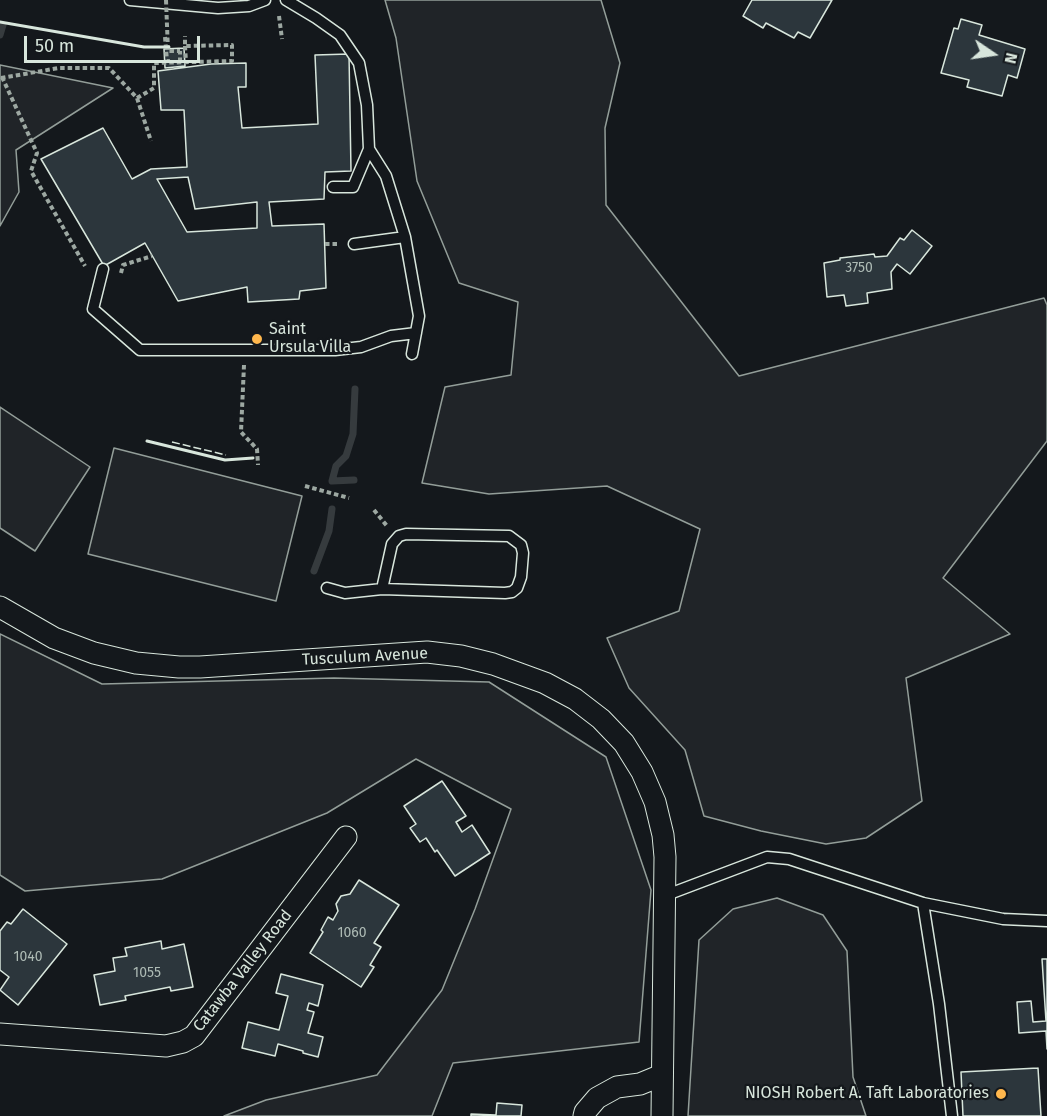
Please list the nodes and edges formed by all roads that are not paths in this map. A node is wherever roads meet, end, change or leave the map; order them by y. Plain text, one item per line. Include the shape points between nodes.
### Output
1 (130, 0) edge
2 (265, 0) edge
3 (286, 0) edge
4 (369, 149) junction
5 (333, 187) dead end
6 (405, 237) junction
7 (354, 244) dead end
8 (104, 269) dead end
9 (416, 333) junction
10 (412, 354) dead end
11 (327, 588) dead end
12 (382, 589) junction
13 (0, 607) edge
14 (346, 837) dead end
15 (664, 897) junction
16 (923, 903) junction
17 (1047, 921) edge
18 (0, 1034) edge
19 (662, 1075) junction
20 (584, 1116) edge
21 (662, 1116) edge
22 (952, 1116) edge

1 - 2 lane via 218,8 249,6
3 - 4 lane via 340,35 359,63 367,105
4 - 5 lane via 352,187
4 - 6 lane via 386,176
6 - 7 lane
6 - 9 lane via 419,316
8 - 9 lane via 93,309 140,350 335,350
9 - 10 lane
11 - 12 lane via 345,593
12 - 12 lane via 512,592 521,577 522,545 509,536 399,536 392,544
13 - 15 street, Tusculum Avenue via 54,638 136,663 200,667 427,652 493,664 545,683 601,719 624,743 642,772 663,835
14 - 18 street, Catawba Valley Road via 194,1036 166,1046
15 - 16 lane via 766,857 789,859
15 - 19 street, Tusculum Avenue
16 - 17 lane via 1003,919
16 - 22 lane
19 - 20 street via 640,1084 617,1087 597,1098
19 - 21 street, Tusculum Avenue

